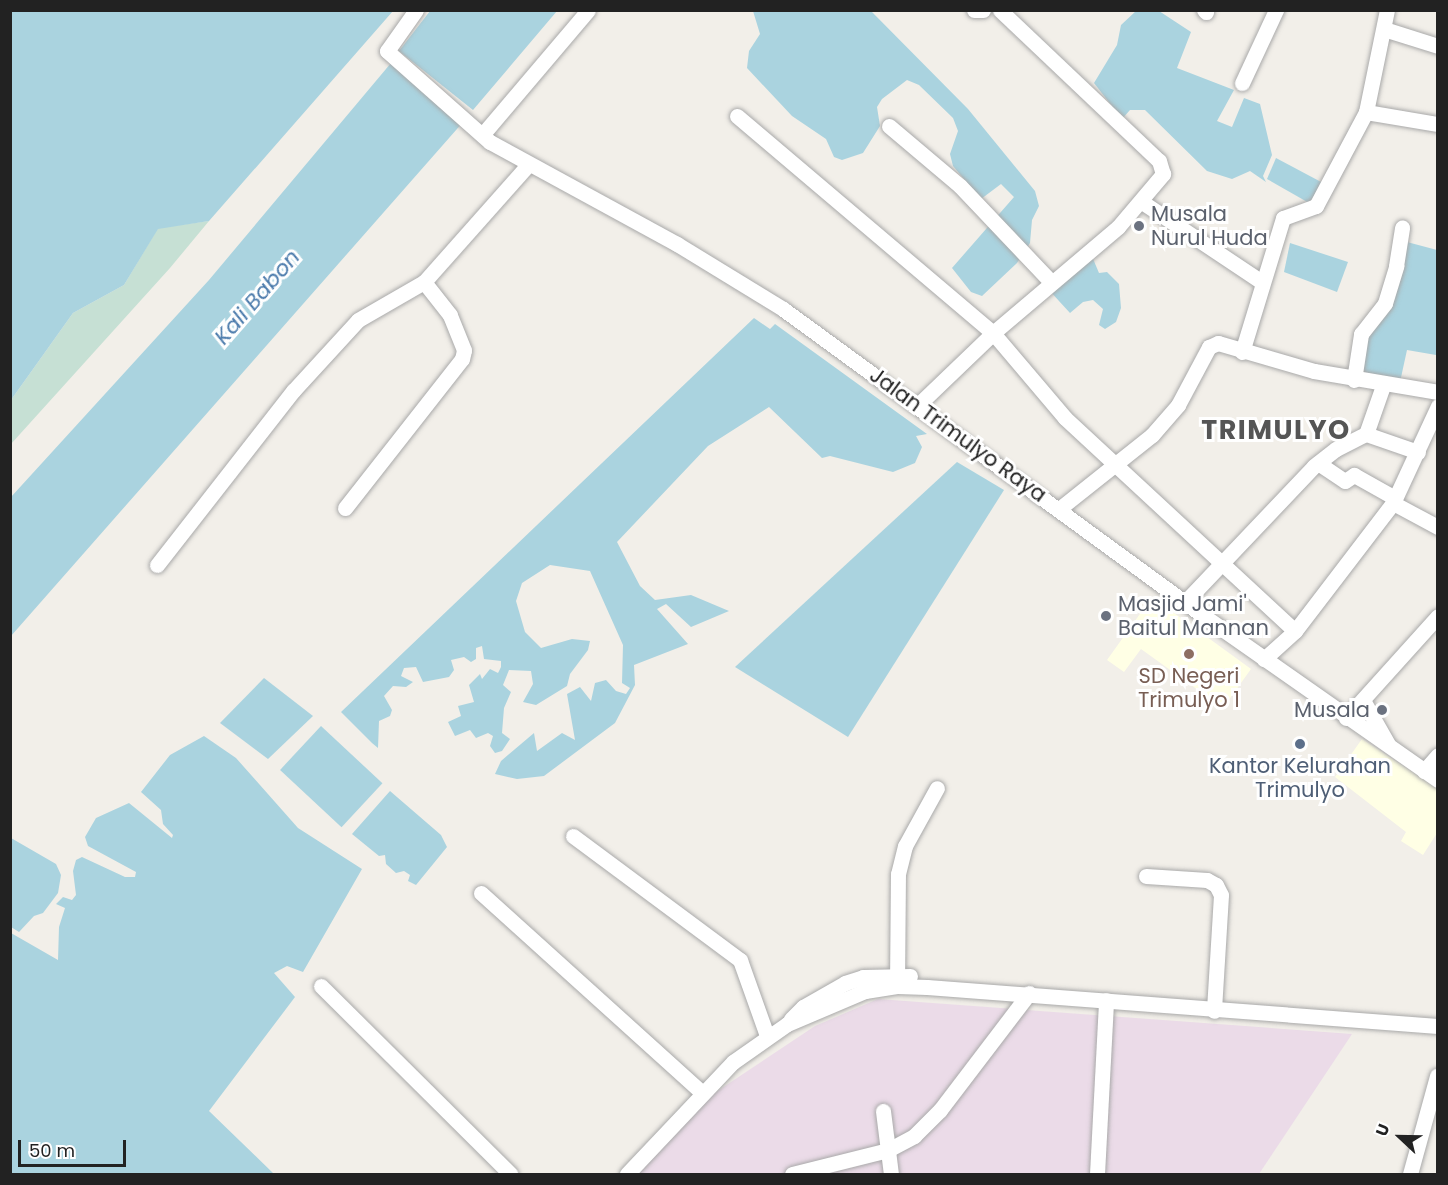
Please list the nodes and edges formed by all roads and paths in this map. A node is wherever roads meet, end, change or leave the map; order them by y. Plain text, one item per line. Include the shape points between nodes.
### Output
1 (416, 10) edge
2 (588, 10) edge
3 (974, 10) edge
4 (983, 10) edge
5 (1000, 10) edge
6 (1276, 10) edge
7 (1387, 10) edge
8 (1384, 28) junction
9 (1437, 46) edge
10 (1242, 83) dead end
11 (1366, 112) junction
12 (737, 116) dead end
13 (1437, 124) edge
14 (888, 126) dead end
15 (483, 134) junction
16 (528, 165) junction
17 (1142, 202) junction
18 (1402, 227) dead end
19 (424, 282) junction
20 (1051, 282) junction
21 (1262, 282) junction
22 (993, 333) junction
23 (1242, 352) junction
24 (1354, 380) junction
25 (1384, 383) junction
26 (1437, 392) edge
27 (918, 405) junction
28 (1437, 406) edge
29 (1366, 434) junction
30 (1418, 452) junction
31 (1318, 463) junction
32 (1114, 465) junction
33 (1394, 501) junction
34 (345, 508) dead end
35 (1059, 509) junction
36 (1437, 527) edge
37 (1222, 563) junction
38 (157, 565) dead end
39 (1185, 602) junction
40 (1437, 616) edge
41 (1295, 631) junction
42 (1264, 659) junction
43 (1364, 702) junction
44 (1346, 718) junction
45 (1391, 749) junction
46 (1437, 755) edge
47 (1424, 771) junction
48 (1437, 780) edge
49 (937, 788) dead end
50 (573, 836) dead end
51 (1146, 876) dead end
52 (481, 893) dead end
53 (897, 981) junction
54 (321, 986) dead end
55 (1029, 993) junction
56 (1068, 997) junction
57 (1106, 1000) junction
58 (1214, 1011) junction
59 (1437, 1026) edge
60 (766, 1036) junction
61 (1437, 1076) edge
62 (702, 1093) junction
63 (883, 1111) dead end
64 (888, 1150) junction
65 (510, 1174) edge
66 (627, 1174) edge
67 (792, 1174) edge
68 (891, 1174) edge
69 (1096, 1174) edge
70 (1410, 1174) edge

1 - 15 street, Jalan Trimulyo Raya via 387,51
2 - 15 street
3 - 4 street
5 - 17 street via 1159,161 1163,174
6 - 10 street
7 - 8 street
8 - 9 street
8 - 11 street
11 - 13 street
11 - 21 street via 1316,206 1283,218
12 - 22 street
14 - 20 street via 960,186
15 - 16 street, Jalan Trimulyo Raya
16 - 19 street
16 - 27 street, Jalan Trimulyo Raya via 677,244 783,309
17 - 20 street
17 - 21 street
18 - 24 street via 1388,294 1379,314 1362,334
19 - 34 street via 450,315 464,350 462,359
19 - 38 street via 358,320 293,391
20 - 22 street
21 - 23 street
22 - 27 street
22 - 32 street via 1065,418
23 - 24 street
23 - 32 street via 1218,343 1209,347 1169,417
24 - 25 street
25 - 26 street
25 - 29 street
27 - 35 street, Jalan Trimulyo Raya
28 - 30 street
29 - 30 street
29 - 31 street
30 - 33 street
31 - 33 street via 1345,481 1354,475
31 - 37 street
32 - 35 street
32 - 37 street
33 - 36 street
33 - 41 street
35 - 39 street, Jalan Trimulyo Raya
37 - 39 street
37 - 41 street
39 - 42 street, Jalan Trimulyo Raya
40 - 43 street
41 - 42 street
42 - 44 street, Jalan Trimulyo Raya
43 - 44 street
43 - 45 street
44 - 45 street, Jalan Trimulyo Raya
45 - 47 street, Jalan Trimulyo Raya
46 - 47 street
47 - 48 street, Jalan Trimulyo Raya
49 - 53 street via 905,846 898,874
50 - 60 street via 740,960
51 - 58 street via 1207,880 1216,885 1221,895
52 - 62 street
53 - 55 street
53 - 56 street via 1052,985
53 - 60 street via 846,997
54 - 65 street
55 - 56 street
55 - 64 street via 928,1125
56 - 57 street
57 - 58 street
57 - 69 street
58 - 59 street
60 - 62 street
61 - 70 street
62 - 66 street
63 - 64 street
64 - 67 street
64 - 68 street

